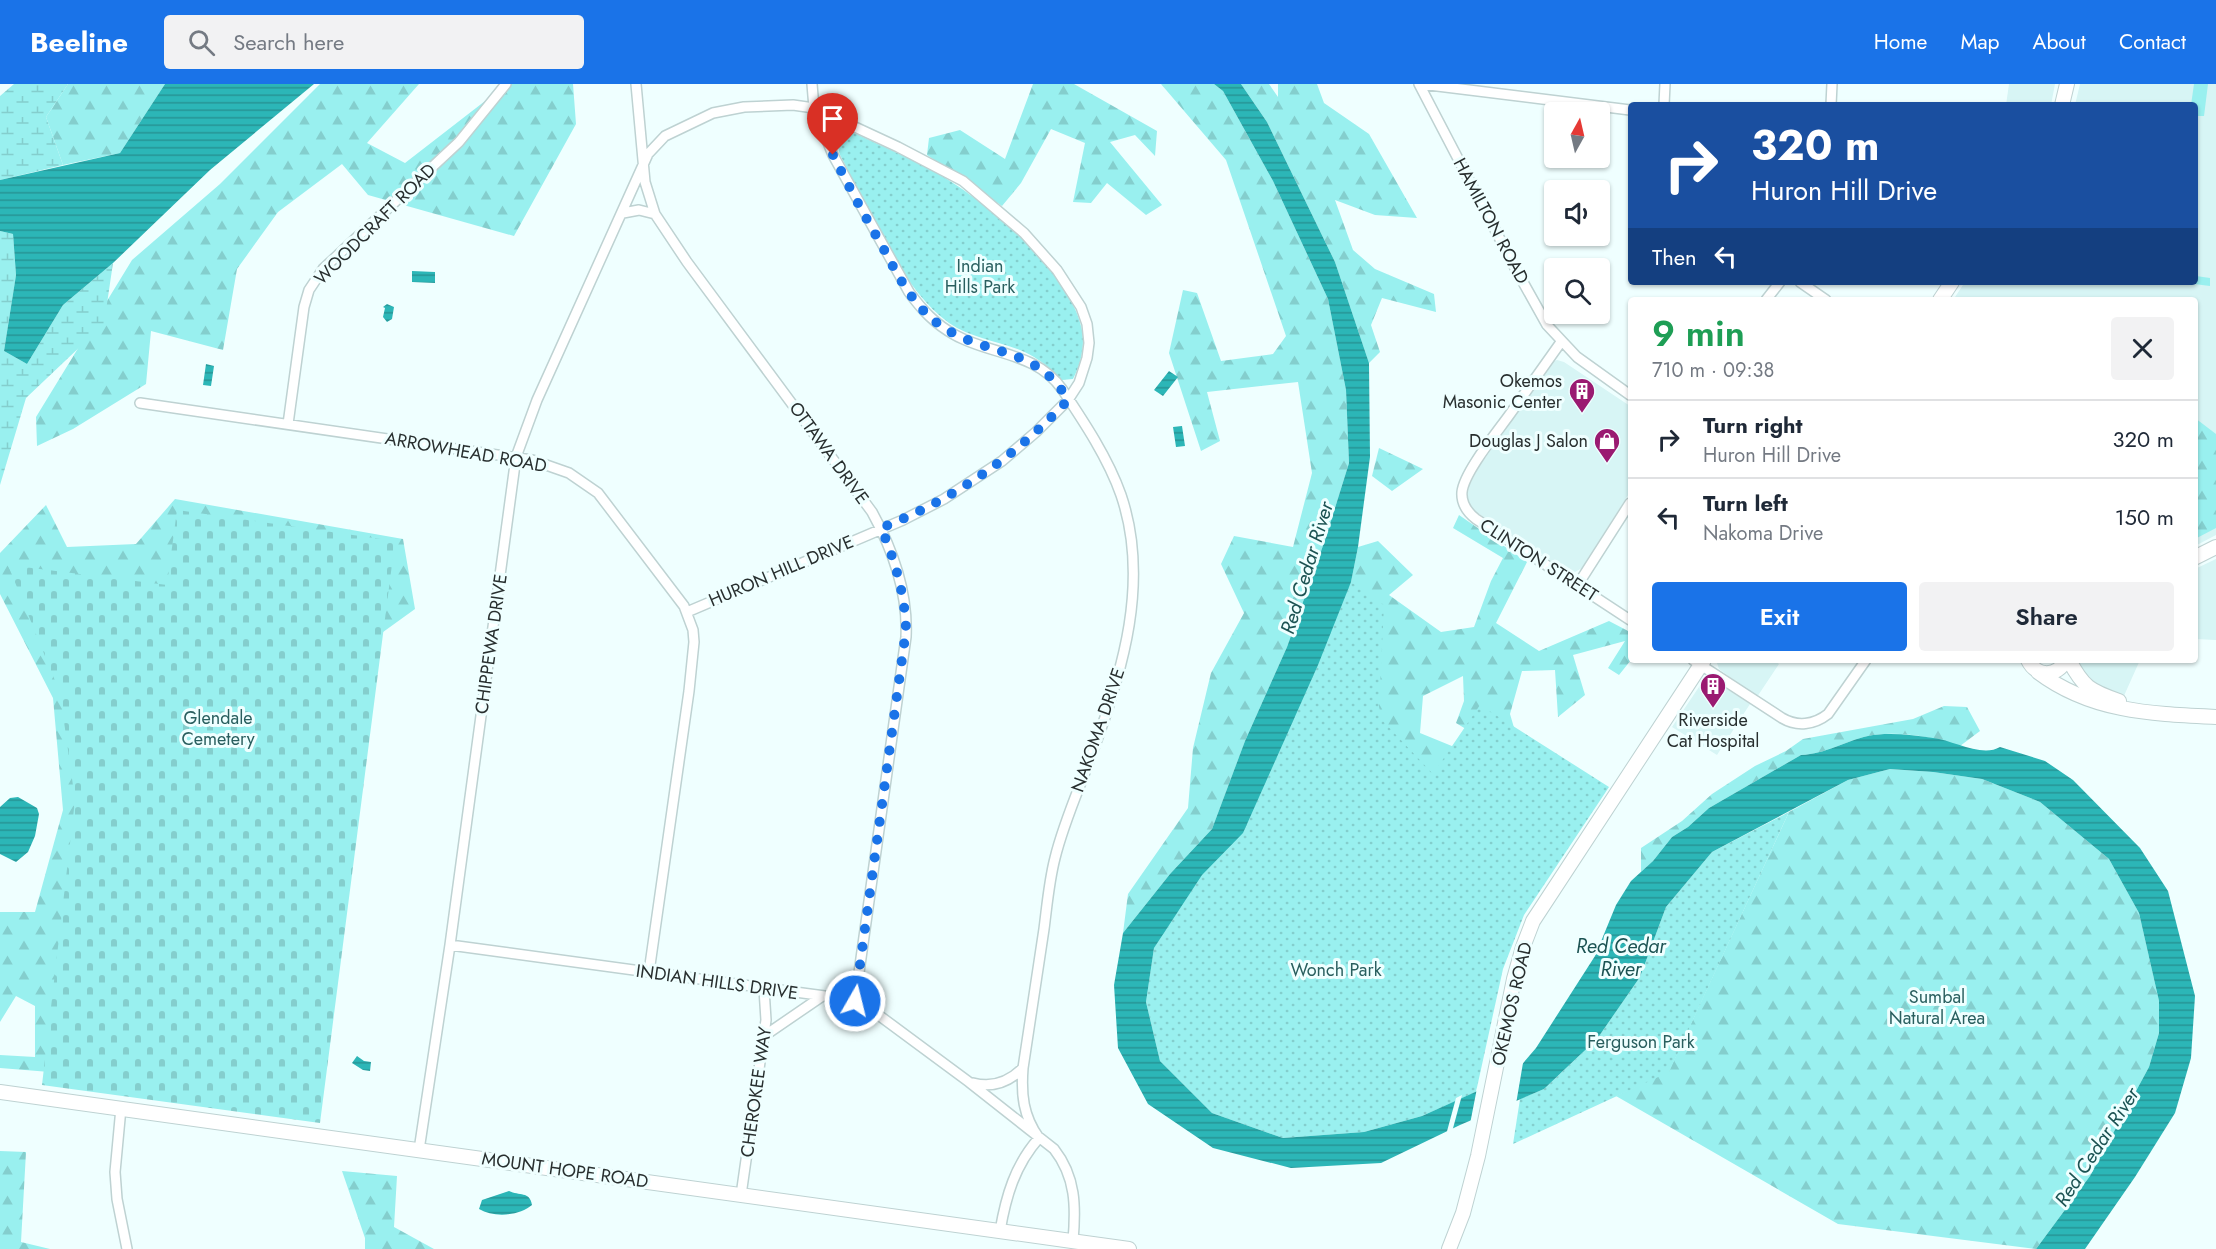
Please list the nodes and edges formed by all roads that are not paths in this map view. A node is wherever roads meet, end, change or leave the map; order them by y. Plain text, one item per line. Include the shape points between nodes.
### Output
1 (506, 84) edge
2 (636, 84) edge
3 (812, 84) edge
4 (1420, 84) edge
5 (1665, 84) edge
6 (1832, 84) edge
7 (2067, 84) edge
8 (1664, 102) edge
9 (1832, 102) edge
10 (2063, 102) edge
11 (814, 108) junction
12 (1628, 110) edge
13 (644, 162) junction
14 (623, 213) junction
15 (655, 213) junction
16 (1804, 285) edge
17 (1822, 297) edge
18 (1561, 342) junction
19 (1628, 394) edge
20 (1068, 400) junction
21 (140, 402) dead end
22 (288, 424) junction
23 (516, 457) junction
24 (1628, 505) edge
25 (881, 528) junction
26 (2216, 547) edge
27 (2198, 556) edge
28 (1577, 586) junction
29 (687, 612) junction
30 (1628, 619) edge
31 (1698, 663) edge
32 (1700, 663) edge
33 (1864, 663) edge
34 (2030, 663) edge
35 (2065, 663) edge
36 (2070, 663) edge
37 (2038, 672) junction
38 (2143, 711) junction
39 (2216, 717) edge
40 (450, 945) junction
41 (650, 972) junction
42 (764, 989) junction
43 (821, 997) junction
44 (855, 1001) junction
45 (764, 1036) junction
46 (1023, 1068) junction
47 (969, 1082) junction
48 (0, 1092) edge
49 (121, 1108) junction
50 (1039, 1138) junction
51 (419, 1150) junction
52 (741, 1195) junction
53 (1000, 1231) junction
54 (1073, 1241) junction
55 (127, 1249) edge
56 (1129, 1249) edge
57 (1449, 1249) edge

1 - 22 street, WOODCRAFT ROAD via 459,142 313,282 304,307
2 - 13 street, OTTAWA DRIVE
3 - 11 street, NAKOMA DRIVE
4 - 12 street
4 - 18 street, HAMILTON ROAD via 1534,303
5 - 8 street
6 - 9 street
7 - 10 street
11 - 13 street, HURON HILL DRIVE via 794,105 720,110 665,136
11 - 20 street, NAKOMA DRIVE via 853,195 898,276 925,313 956,336 1034,363 1056,382
11 - 20 street, HURON HILL DRIVE via 963,182 1041,251 1071,291 1087,324 1087,358 1079,383
13 - 14 street, CHIPPEWA DRIVE
13 - 15 street, OTTAWA DRIVE via 647,191
14 - 15 street
14 - 23 street, CHIPPEWA DRIVE via 537,400
15 - 25 street, OTTAWA DRIVE
16 - 17 street
18 - 19 street, HAMILTON ROAD
18 - 28 street, CLINTON STREET via 1490,442 1462,489 1464,506 1476,519
20 - 25 street, HURON HILL DRIVE via 984,475 924,510
20 - 46 street, NAKOMA DRIVE via 1102,453 1121,495 1130,529 1134,584 1119,677 1054,859
21 - 22 street, ARROWHEAD ROAD
22 - 23 street, ARROWHEAD ROAD
23 - 29 street, ARROWHEAD ROAD via 559,468 598,493
23 - 40 street, CHIPPEWA DRIVE
24 - 28 street
25 - 29 street, HURON HILL DRIVE
25 - 44 street, OTTAWA DRIVE via 899,579 906,630
26 - 27 street
28 - 30 street, CLINTON STREET
29 - 41 street, ARROWHEAD ROAD via 694,642
31 - 57 street, OKEMOS ROAD via 1533,921 1517,968 1474,1174
32 - 33 street via 1786,721 1798,724 1820,720 1831,710
34 - 37 street
35 - 37 street via 2058,671
36 - 38 street via 2082,682
37 - 38 street via 2095,702
38 - 39 street
40 - 41 street, INDIAN HILLS DRIVE
40 - 51 street, CHIPPEWA DRIVE
41 - 42 street, INDIAN HILLS DRIVE
42 - 43 street, INDIAN HILLS DRIVE
42 - 45 street, CHEROKEE WAY
43 - 44 street, INDIAN HILLS DRIVE
43 - 45 street
44 - 47 street, INDIAN HILLS DRIVE via 874,1010
45 - 52 street, CHEROKEE WAY
46 - 47 street via 1001,1082
46 - 50 street, NAKOMA DRIVE via 1023,1101
47 - 50 street, INDIAN HILLS DRIVE
48 - 49 street, MOUNT HOPE ROAD
49 - 51 street, MOUNT HOPE ROAD
49 - 55 street via 115,1172
50 - 53 street via 1015,1173
50 - 54 street, INDIAN HILLS DRIVE via 1059,1155 1072,1183
51 - 52 street, MOUNT HOPE ROAD
52 - 53 street, MOUNT HOPE ROAD
53 - 54 street, MOUNT HOPE ROAD
54 - 56 street, MOUNT HOPE ROAD

